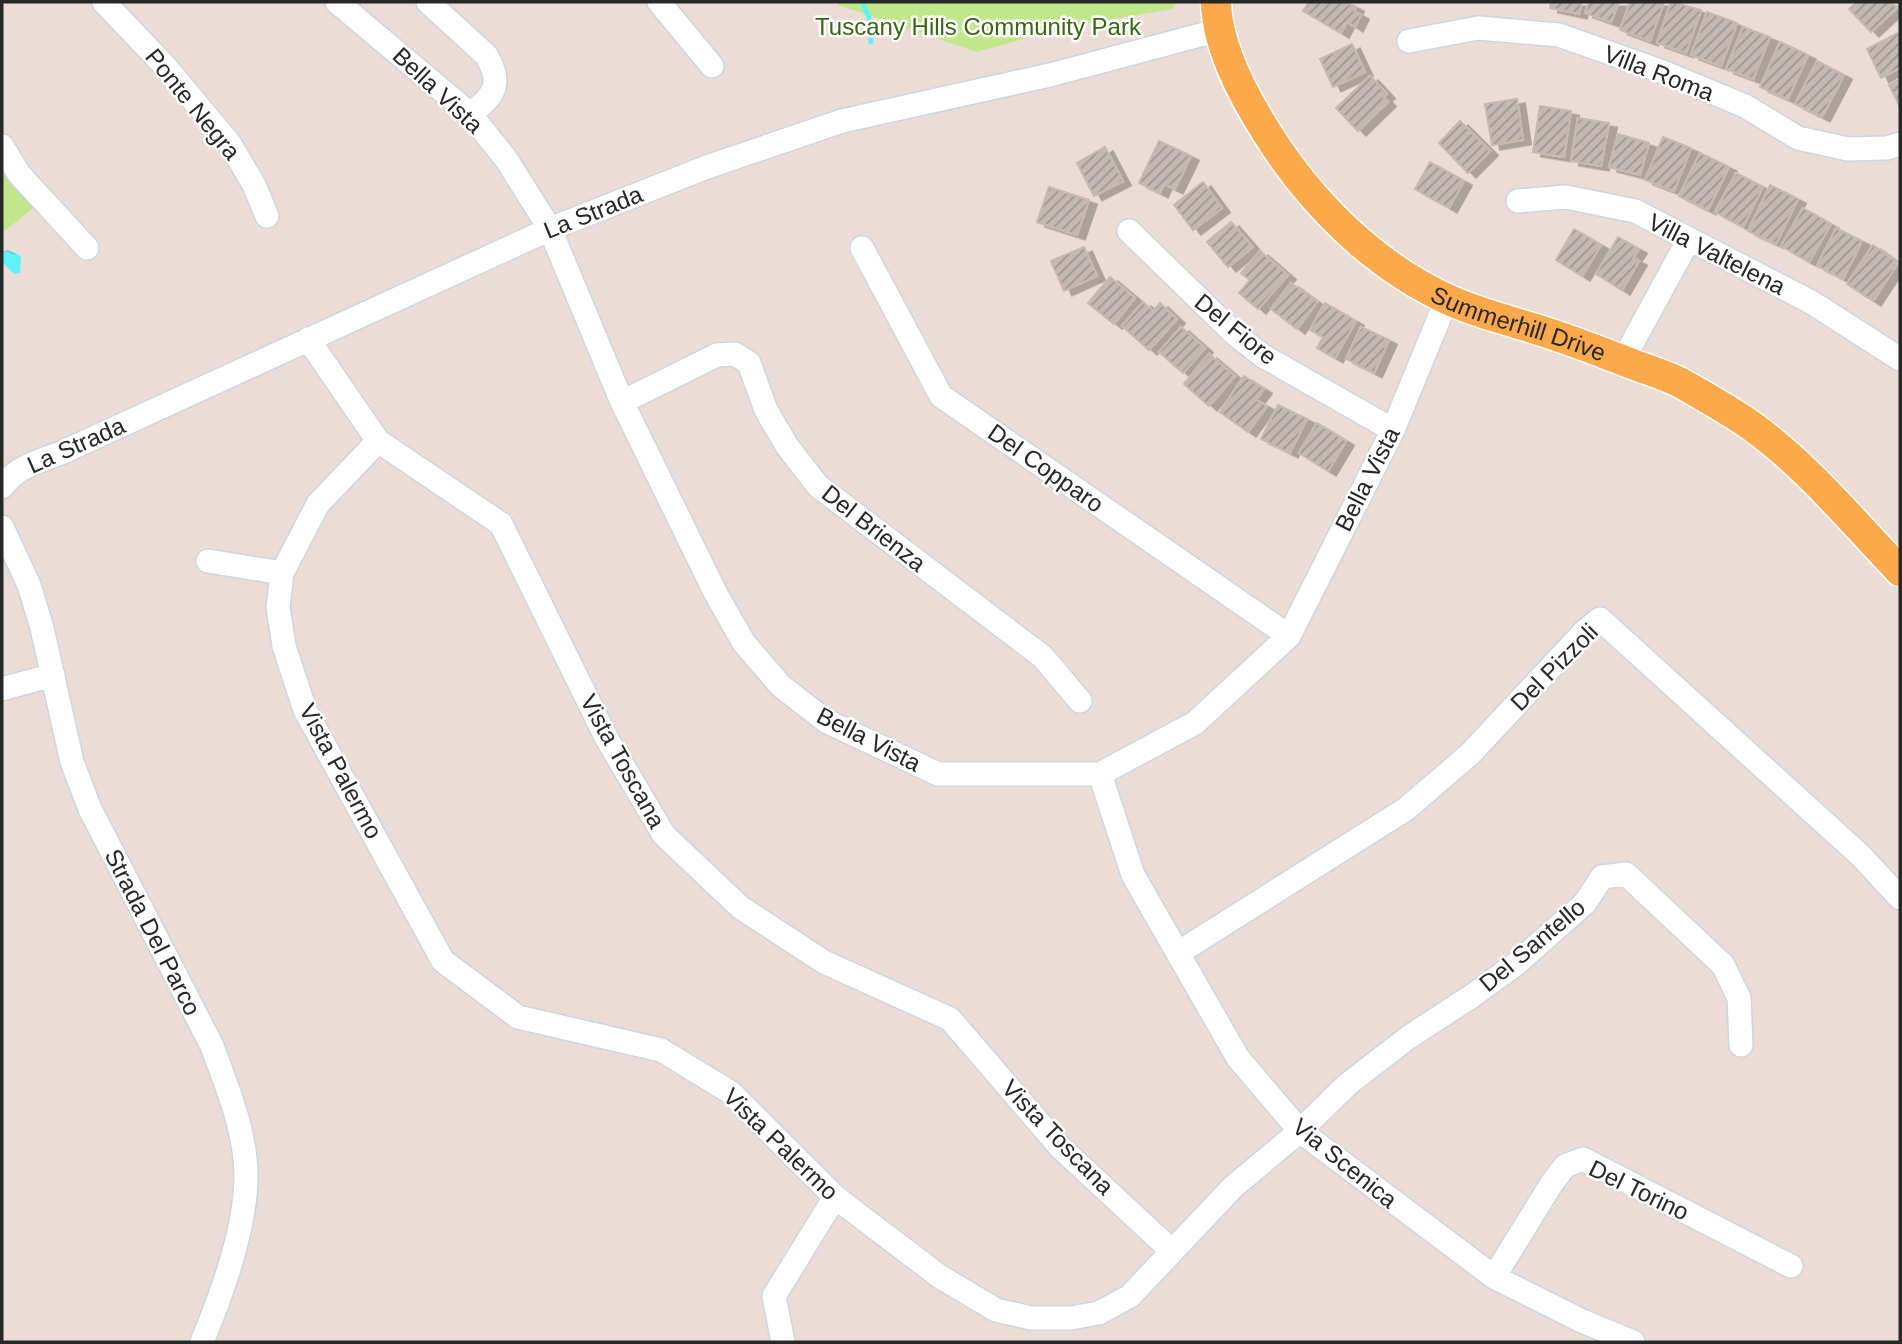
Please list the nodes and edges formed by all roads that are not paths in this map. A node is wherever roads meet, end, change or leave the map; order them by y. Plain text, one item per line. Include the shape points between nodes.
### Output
1 (104, 2) edge
2 (337, 2) edge
3 (428, 2) edge
4 (659, 2) edge
5 (1217, 16) edge
6 (1409, 41) dead end
7 (712, 66) dead end
8 (470, 114) junction
9 (1900, 144) edge
10 (2, 146) edge
11 (1518, 201) dead end
12 (267, 216) dead end
13 (550, 229) junction
14 (1129, 230) dead end
15 (1689, 239) junction
16 (87, 248) dead end
17 (862, 248) dead end
18 (1447, 299) junction
19 (308, 339) junction
20 (1897, 350) edge
21 (1623, 360) junction
22 (622, 402) junction
23 (1393, 430) junction
24 (378, 441) junction
25 (2, 487) edge
26 (2, 527) edge
27 (208, 561) dead end
28 (1900, 571) edge
29 (282, 573) junction
30 (1289, 636) junction
31 (53, 675) junction
32 (2, 688) edge
33 (1080, 701) dead end
34 (1100, 774) junction
35 (1900, 898) edge
36 (1178, 953) junction
37 (1741, 1045) dead end
38 (1300, 1131) junction
39 (835, 1197) junction
40 (1172, 1251) junction
41 (1791, 1266) dead end
42 (1494, 1277) junction
43 (202, 1342) edge
44 (783, 1342) edge
45 (1633, 1342) edge

1 - 12 street, Ponte Negra via 230,144
2 - 8 street, Bella Vista
3 - 8 street via 492,65 495,89 489,101
4 - 7 street
5 - 13 street, La Strada via 1050,75 842,121 707,167
5 - 18 main road, Summerhill Drive via 1233,68 1260,122 1312,197 1394,268
6 - 9 street, Villa Roma via 1478,28 1559,35 1745,106 1798,138 1848,149
8 - 13 street, Bella Vista via 506,159
10 - 16 street via 19,174
11 - 15 street, Villa Valtelena via 1566,197 1635,211
13 - 19 street, La Strada
13 - 22 street, Bella Vista
14 - 23 street, Del Fiore via 1235,334 1264,356
15 - 20 street, Villa Valtelena
15 - 21 street
17 - 30 street, Del Copparo via 941,396
18 - 21 main road, Summerhill Drive
18 - 23 street, Bella Vista
19 - 24 street, Vista Toscana
19 - 25 street, La Strada via 24,467
21 - 28 main road, Summerhill Drive via 1677,382 1752,426
22 - 33 street, Del Brienza via 717,355 735,354 749,363 766,410 818,486 1043,657
22 - 34 street, Bella Vista via 716,594 744,643 781,686 826,721 938,775
23 - 30 street, Bella Vista
24 - 29 street, Vista Palermo via 318,504
24 - 40 street, Vista Toscana via 501,524 607,739 664,835 740,907 824,962 950,1019 1060,1147
26 - 31 street, Strada Del Parco via 29,585
27 - 29 street
29 - 39 street, Vista Palermo via 278,607 284,646 306,710 443,961 518,1017 661,1050 730,1091
30 - 34 street, Bella Vista via 1195,723
31 - 32 street
31 - 43 street, Strada Del Parco via 72,762 90,809 212,1046 240,1130 246,1176 238,1239
34 - 36 street, Via Scenica via 1133,875
35 - 36 street, Del Pizzoli via 1861,856 1600,619 1470,754 1406,809
36 - 38 street, Via Scenica via 1238,1058
37 - 38 street, Del Santello via 1740,998 1723,965 1626,874 1602,877 1586,903 1516,964 1398,1044
38 - 40 street, Vista Palermo via 1233,1187
38 - 42 street, Via Scenica
39 - 40 street, Vista Palermo via 939,1276 996,1310 1031,1318 1099,1313 1130,1296
39 - 44 street via 774,1296
41 - 42 street, Del Torino via 1583,1159 1565,1166 1552,1183
42 - 45 street, Via Scenica

